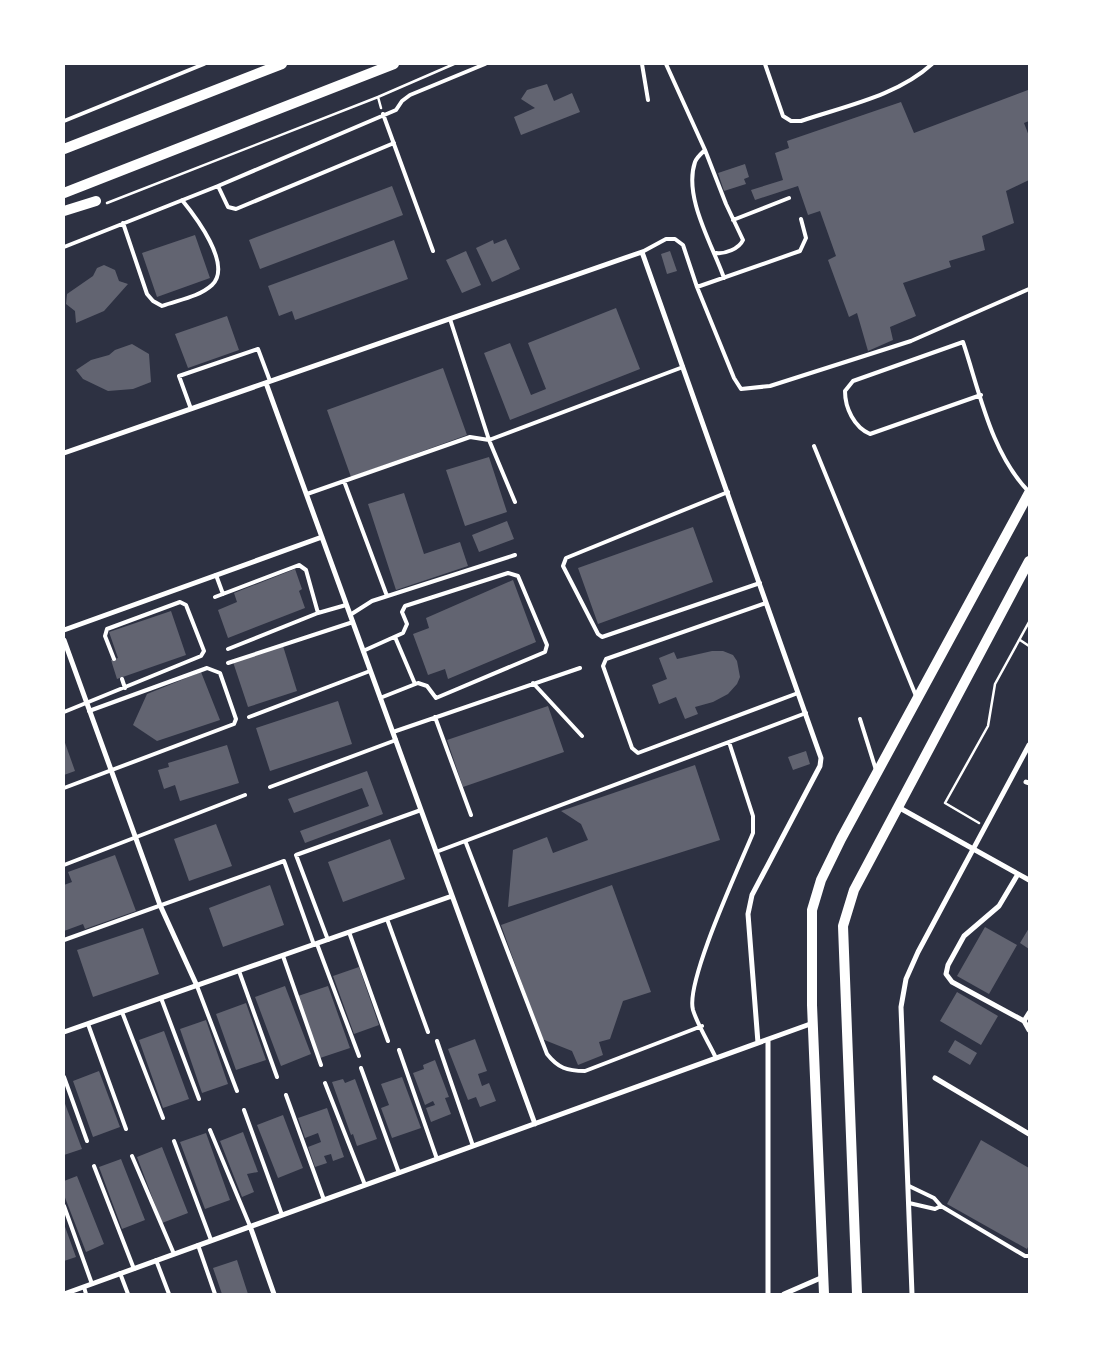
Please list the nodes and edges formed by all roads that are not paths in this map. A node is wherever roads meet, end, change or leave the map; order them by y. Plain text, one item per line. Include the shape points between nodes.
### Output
1 (204, 64) edge
2 (282, 64) edge
3 (394, 64) edge
4 (485, 64) edge
5 (642, 64) edge
6 (666, 64) edge
7 (765, 64) edge
8 (932, 64) edge
9 (648, 100) dead end
10 (383, 114) junction
11 (64, 121) edge
12 (394, 143) junction
13 (64, 149) edge
14 (705, 150) junction
15 (218, 186) junction
16 (64, 193) edge
17 (789, 198) dead end
18 (182, 200) junction
19 (101, 202) road end
20 (64, 211) edge
21 (802, 219) dead end
22 (733, 220) junction
23 (123, 223) junction
24 (64, 247) edge
25 (433, 251) dead end
26 (642, 252) junction
27 (716, 253) junction
28 (724, 278) junction
29 (696, 287) junction
30 (1029, 289) edge
31 (450, 319) junction
32 (684, 367) junction
33 (268, 382) junction
34 (981, 395) junction
35 (191, 410) junction
36 (489, 440) junction
37 (814, 446) dead end
38 (64, 453) edge
39 (344, 481) junction
40 (728, 492) junction
41 (1029, 493) edge
42 (307, 494) junction
43 (515, 502) dead end
44 (322, 537) junction
45 (515, 555) dead end
46 (1029, 561) edge
47 (216, 575) junction
48 (760, 583) junction
49 (223, 594) junction
50 (387, 596) junction
51 (214, 597) dead end
52 (766, 603) junction
53 (346, 605) junction
54 (318, 613) junction
55 (350, 615) junction
56 (353, 622) junction
57 (64, 630) edge
58 (395, 637) junction
59 (64, 640) edge
60 (228, 649) dead end
61 (363, 650) junction
62 (114, 659) dead end
63 (228, 663) dead end
64 (580, 668) dead end
65 (370, 671) junction
66 (122, 679) dead end
67 (533, 683) junction
68 (415, 684) junction
69 (125, 688) junction
70 (798, 693) junction
71 (380, 698) junction
72 (918, 700) junction
73 (87, 704) junction
74 (89, 710) junction
75 (64, 712) edge
76 (806, 714) junction
77 (248, 717) dead end
78 (435, 717) junction
79 (860, 719) dead end
80 (393, 732) junction
81 (582, 736) dead end
82 (396, 740) junction
83 (729, 742) junction
84 (1029, 745) edge
85 (111, 770) junction
86 (877, 774) junction
87 (270, 787) dead end
88 (64, 788) edge
89 (245, 796) dead end
90 (898, 808) junction
91 (421, 810) junction
92 (471, 815) dead end
93 (136, 838) junction
94 (466, 843) junction
95 (974, 849) junction
96 (436, 852) junction
97 (64, 866) edge
98 (1018, 874) junction
99 (1029, 880) edge
100 (452, 896) junction
101 (160, 904) junction
102 (387, 919) junction
103 (349, 932) junction
104 (64, 940) edge
105 (328, 940) junction
106 (316, 944) junction
107 (283, 956) junction
108 (239, 971) junction
109 (197, 986) junction
110 (161, 998) junction
111 (122, 1012) junction
112 (1029, 1013) edge
113 (1024, 1021) junction
114 (813, 1023) junction
115 (88, 1024) junction
116 (702, 1026) junction
117 (1029, 1030) edge
118 (64, 1032) edge
119 (428, 1032) dead end
120 (768, 1040) junction
121 (388, 1041) dead end
122 (438, 1041) dead end
123 (758, 1043) junction
124 (399, 1050) dead end
125 (359, 1056) dead end
126 (716, 1058) junction
127 (321, 1065) dead end
128 (361, 1068) dead end
129 (64, 1077) edge
130 (277, 1077) dead end
131 (936, 1078) dead end
132 (325, 1083) dead end
133 (237, 1091) dead end
134 (286, 1095) dead end
135 (199, 1099) dead end
136 (244, 1110) dead end
137 (163, 1118) dead end
138 (535, 1124) junction
139 (126, 1129) dead end
140 (210, 1130) dead end
141 (1029, 1134) edge
142 (174, 1140) dead end
143 (87, 1141) dead end
144 (473, 1146) junction
145 (132, 1156) dead end
146 (437, 1159) junction
147 (94, 1166) dead end
148 (399, 1173) junction
149 (366, 1185) junction
150 (909, 1186) junction
151 (324, 1200) junction
152 (909, 1203) junction
153 (64, 1206) edge
154 (941, 1206) junction
155 (282, 1215) junction
156 (250, 1226) junction
157 (212, 1240) junction
158 (198, 1245) junction
159 (174, 1254) junction
160 (1029, 1256) edge
161 (156, 1260) junction
162 (134, 1269) junction
163 (120, 1273) junction
164 (823, 1277) junction
165 (92, 1284) junction
166 (84, 1287) junction
167 (64, 1294) edge
168 (86, 1294) edge
169 (128, 1294) edge
170 (169, 1294) edge
171 (215, 1294) edge
172 (274, 1294) edge
173 (768, 1294) edge
174 (784, 1294) edge
175 (824, 1294) edge
176 (857, 1294) edge
177 (912, 1294) edge

1 - 11 lane
2 - 13 main road
3 - 16 main road
4 - 10 lane via 410,95 396,110
5 - 9 lane
6 - 14 lane
7 - 8 lane via 783,116 791,121 800,121 896,88 919,76
10 - 12 lane
10 - 15 lane
12 - 15 lane via 236,209 228,207
12 - 25 lane
14 - 22 lane
14 - 27 lane via 696,160 692,180 704,232 710,248
15 - 18 lane
17 - 22 lane
18 - 23 lane
18 - 23 lane via 207,233 218,273 213,284 196,294 162,306 153,302 147,294
19 - 20 main road
21 - 28 lane via 806,238 800,251
22 - 27 lane via 742,236 741,244 730,251
23 - 24 lane
26 - 29 lane via 666,239 675,239 683,245
26 - 31 street
26 - 32 street
27 - 28 lane
28 - 29 lane
29 - 30 lane via 741,389 770,386 912,341
31 - 33 street
31 - 36 lane
32 - 36 lane
32 - 40 street
33 - 35 street
33 - 35 lane via 258,349 179,376
33 - 42 street
34 - 34 lane via 963,342 853,381 845,391 856,426 870,434
34 - 41 lane via 1008,466
35 - 38 street
36 - 39 lane via 470,437
36 - 43 lane
37 - 72 lane
39 - 42 lane
39 - 50 lane
40 - 48 street
40 - 48 lane via 566,558 564,566 602,637
41 - 72 main road
42 - 44 street
44 - 47 street
44 - 53 street
45 - 50 lane
46 - 90 main road
47 - 49 lane
47 - 57 street
48 - 52 street
49 - 51 lane
49 - 54 lane via 300,565 306,570
50 - 55 lane
52 - 70 street
52 - 70 lane via 606,658 603,666 632,748 638,753
53 - 54 lane
53 - 55 street
54 - 60 lane
55 - 56 street
56 - 61 street
56 - 63 lane
58 - 61 lane
58 - 68 lane
58 - 68 lane via 405,630 407,624 402,612 405,606 508,573 518,576 548,645 545,652 436,698 422,683
59 - 73 street
61 - 65 street
62 - 69 lane via 105,636 110,628 180,602 186,605 203,654
64 - 67 lane
65 - 71 street
65 - 77 lane
66 - 69 lane
67 - 78 lane
67 - 81 lane
68 - 71 lane
69 - 73 lane
70 - 76 street
71 - 80 street
72 - 86 main road
73 - 74 street
73 - 75 lane
74 - 85 street
74 - 85 lane via 207,668 216,670 223,682 236,719 234,724
76 - 83 lane
76 - 123 street via 820,750 820,766 760,876 748,914
78 - 80 lane
78 - 92 lane
79 - 86 lane
80 - 82 street
82 - 87 lane
82 - 91 street
83 - 94 lane
83 - 116 lane via 754,816 753,833 703,955 692,1009
84 - 95 street
85 - 88 lane
85 - 93 street
86 - 114 main road via 821,880 812,910
89 - 93 lane
90 - 95 street
90 - 176 main road via 854,890 843,926
91 - 96 street
91 - 105 lane via 296,855
93 - 97 lane
93 - 101 street
94 - 96 lane
94 - 116 lane via 547,1054 556,1066 569,1071 584,1071
95 - 98 street
95 - 150 street via 906,979 901,1007
96 - 100 street
98 - 99 street
98 - 113 street via 999,906 964,936 946,974 952,982
100 - 102 street
100 - 138 street
101 - 104 lane
101 - 106 lane via 284,861
101 - 109 street
102 - 103 street
102 - 119 lane
103 - 105 street
103 - 121 lane
105 - 106 street
106 - 107 street
106 - 125 lane
107 - 108 street
107 - 127 lane
108 - 109 street
108 - 130 lane
109 - 110 street
109 - 133 lane
110 - 111 street
110 - 135 lane
111 - 115 street
111 - 137 lane
112 - 113 street
113 - 117 street
114 - 120 street
114 - 164 main road
115 - 118 street
115 - 139 lane
116 - 126 lane
120 - 123 street
120 - 173 street
122 - 144 lane
123 - 126 street
124 - 146 lane
126 - 138 street
128 - 148 lane
129 - 143 lane
131 - 141 street
132 - 149 lane
134 - 151 lane
136 - 155 lane
138 - 144 street
140 - 156 lane
142 - 157 lane
144 - 146 street
145 - 159 lane
146 - 148 street
147 - 162 lane
148 - 149 street
149 - 151 street
150 - 152 street
150 - 154 lane via 934,1198
151 - 155 street
152 - 154 lane via 935,1209
152 - 177 street
153 - 165 lane
154 - 160 lane
155 - 156 street
156 - 157 street
156 - 172 street
157 - 158 street
158 - 159 street
158 - 171 lane
159 - 161 street
161 - 162 street
161 - 170 lane
162 - 163 street
163 - 165 street
163 - 169 lane
164 - 174 street
164 - 175 main road
165 - 166 street
166 - 167 street
166 - 168 lane

